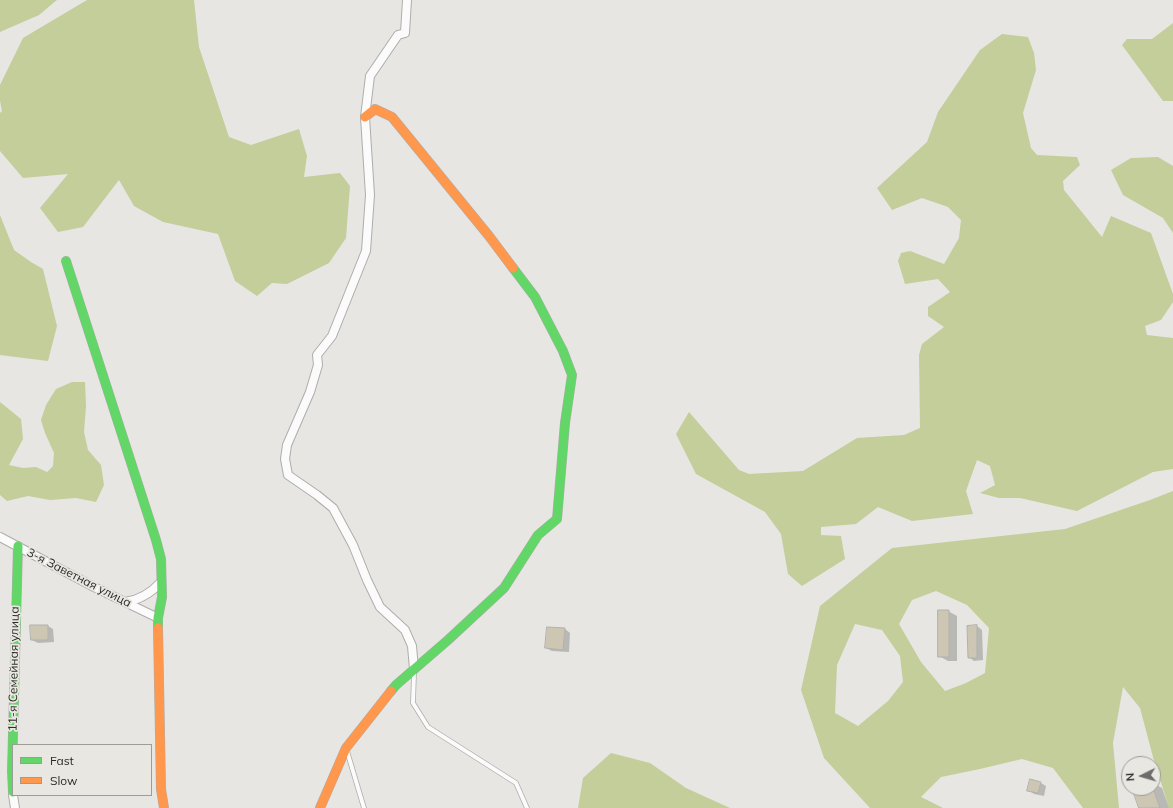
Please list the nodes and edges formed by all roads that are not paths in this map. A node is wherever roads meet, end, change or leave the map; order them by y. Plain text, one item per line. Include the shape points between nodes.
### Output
1 (408, 0) edge
2 (365, 117) junction
3 (66, 261) dead end
4 (0, 537) edge
5 (18, 546) junction
6 (161, 582) junction
7 (125, 602) junction
8 (158, 618) junction
9 (414, 669) junction
10 (13, 744) edge
11 (346, 748) junction
12 (13, 796) edge
13 (15, 808) edge
14 (164, 808) edge
15 (320, 808) edge
16 (364, 808) edge
17 (528, 808) edge

1 - 2 street via 405,33 398,35 370,76
2 - 9 street via 370,195 366,251 332,336 317,355 318,365 310,392 287,445 285,459 288,475 333,508 353,545 380,607 405,630 412,646
2 - 9 street via 375,109 392,117 489,236 535,297 563,351 572,375 557,519 538,535 504,588
3 - 6 street via 156,540 161,559
4 - 5 street, 3-я Заветная улица
5 - 7 street, 3-я Заветная улица
5 - 10 street, 11-я Семейная улица
6 - 7 street via 140,599
6 - 8 street via 162,597
7 - 8 street, 3-я Заветная улица
8 - 14 street via 161,789
9 - 11 street via 396,685
9 - 17 lane via 413,703 428,726 516,783
11 - 15 street
11 - 16 lane
12 - 13 street, 11-я Семейная улица

